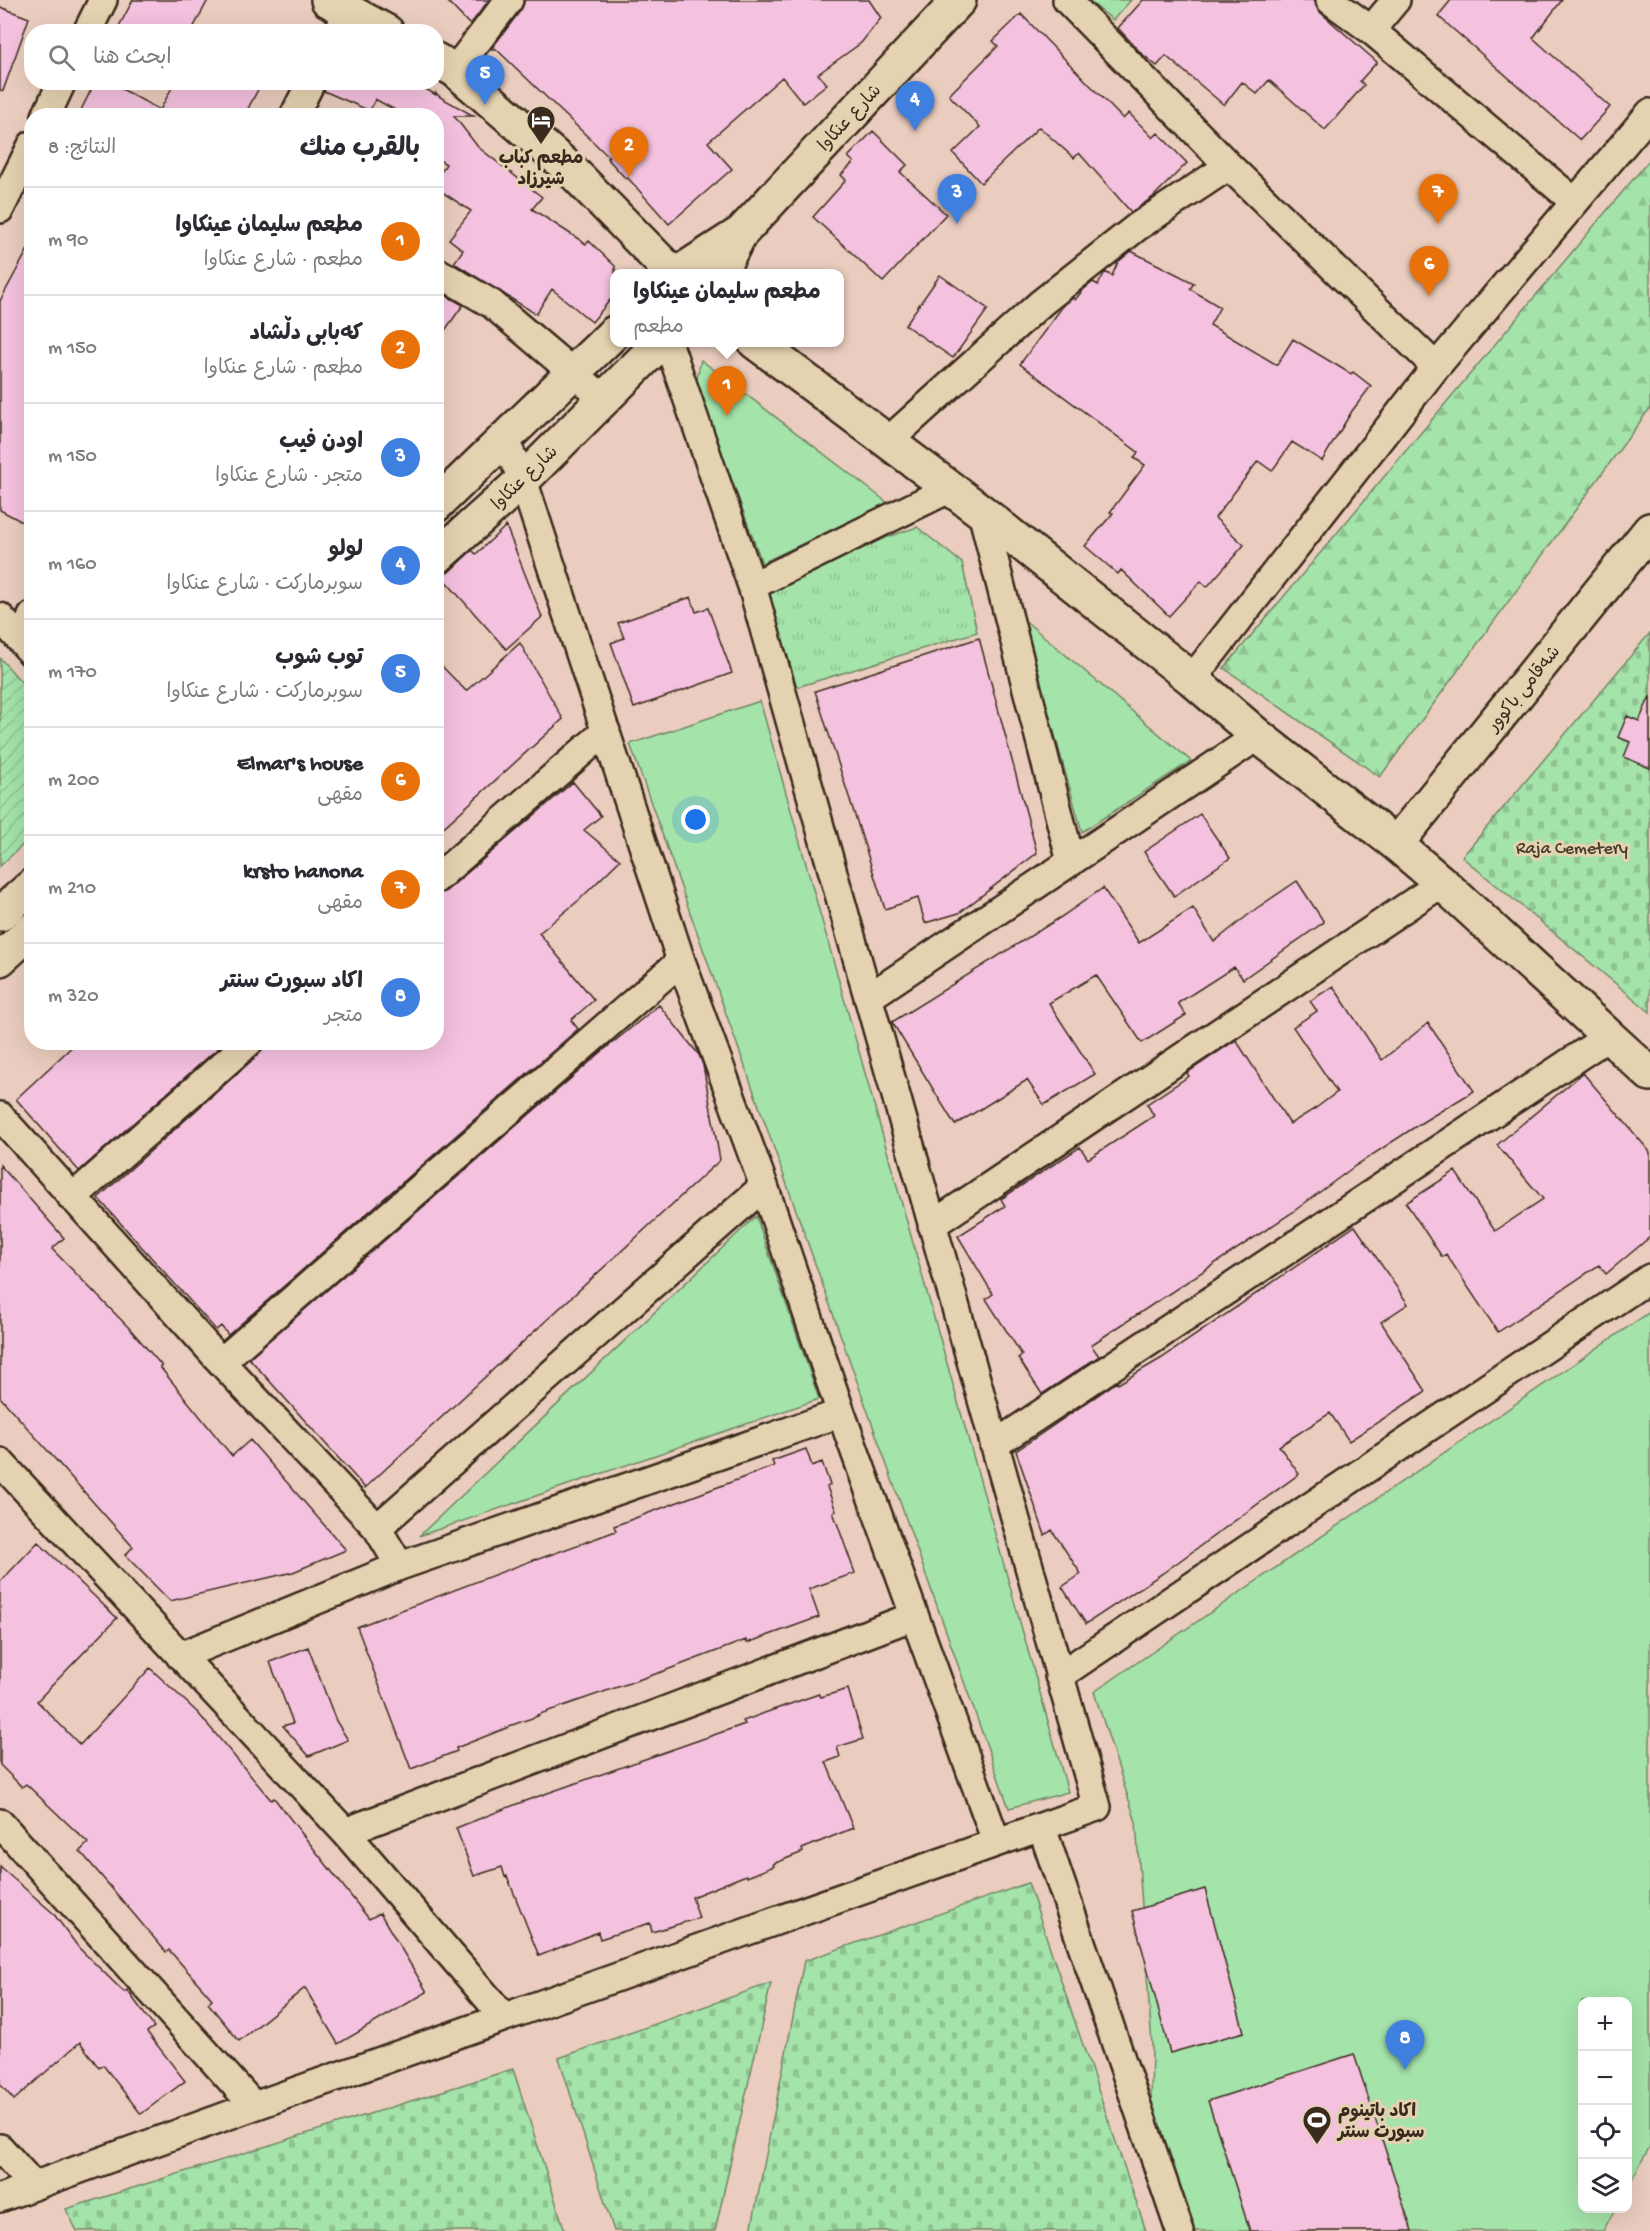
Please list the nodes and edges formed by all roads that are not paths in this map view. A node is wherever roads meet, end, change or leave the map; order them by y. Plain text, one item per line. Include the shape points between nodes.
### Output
1 (103, 0) edge
2 (509, 0) edge
3 (958, 0) edge
4 (1067, 0) edge
5 (1330, 0) edge
6 (1396, 0) edge
7 (338, 14) edge
8 (91, 24) edge
9 (365, 24) edge
10 (1371, 30) junction
11 (446, 65) edge
12 (58, 90) edge
13 (307, 90) edge
14 (50, 108) edge
15 (298, 108) edge
16 (1650, 113) edge
17 (24, 161) edge
18 (1229, 166) junction
19 (1575, 201) junction
20 (0, 209) edge
21 (740, 234) junction
22 (671, 269) edge
23 (682, 269) edge
24 (721, 269) edge
25 (444, 276) edge
26 (610, 338) edge
27 (657, 347) edge
28 (670, 347) edge
29 (762, 347) edge
30 (1436, 367) junction
31 (573, 373) junction
32 (604, 399) junction
33 (504, 439) junction
34 (887, 442) junction
35 (523, 480) junction
36 (949, 489) junction
37 (444, 497) edge
38 (982, 512) junction
39 (1650, 530) edge
40 (444, 551) edge
41 (752, 586) junction
42 (0, 616) edge
43 (24, 644) edge
44 (1192, 680) junction
45 (606, 731) junction
46 (1258, 736) junction
47 (1396, 844) junction
48 (1071, 862) junction
49 (444, 872) edge
50 (1442, 883) junction
51 (24, 893) edge
52 (0, 914) edge
53 (681, 961) junction
54 (868, 998) junction
55 (1609, 1036) junction
56 (240, 1050) edge
57 (1650, 1074) edge
58 (0, 1116) edge
59 (764, 1186) junction
60 (72, 1198) junction
61 (932, 1225) junction
62 (1650, 1278) edge
63 (221, 1362) junction
64 (841, 1413) junction
65 (994, 1445) junction
66 (0, 1462) edge
67 (377, 1528) junction
68 (400, 1566) junction
69 (914, 1616) junction
70 (180, 1656) junction
71 (1059, 1676) junction
72 (0, 1823) edge
73 (1042, 1828) junction
74 (345, 1832) junction
75 (996, 1841) junction
76 (504, 2017) junction
77 (254, 2106) junction
78 (0, 2148) edge
79 (34, 2186) junction
80 (0, 2198) edge
81 (1180, 2231) edge

1 - 8 street
2 - 11 street
3 - 21 street, شارع عنكاوا
4 - 18 street
5 - 10 street
6 - 10 street
7 - 9 street
10 - 19 street
11 - 22 street via 572,171
12 - 14 street
13 - 15 street
16 - 19 street
17 - 20 street
18 - 30 street
18 - 34 street via 1137,227 1041,303
19 - 30 street
21 - 23 street, شارع عنكاوا
21 - 24 street, شارع عنكاوا
25 - 31 street via 492,304
26 - 31 street
27 - 32 street, شارع عنكاوا
28 - 41 street
29 - 34 street
30 - 44 street
31 - 32 street
31 - 33 street
32 - 35 street, شارع عنكاوا
33 - 35 street
33 - 37 street
34 - 36 street
35 - 40 street, شارع عنكاوا
35 - 45 street
36 - 38 street
36 - 41 street
38 - 44 street
38 - 48 street
39 - 47 street, شەقامی باکوور
41 - 54 street
42 - 43 street
44 - 46 street
45 - 49 street
45 - 53 street
46 - 47 street
46 - 48 street
47 - 50 street
48 - 54 street
50 - 55 street
50 - 61 street
51 - 52 street
53 - 59 street
53 - 63 street
54 - 61 street
55 - 57 street
55 - 65 street
56 - 60 street
58 - 60 street
59 - 64 street
59 - 67 street
60 - 63 street
61 - 65 street
62 - 71 street
63 - 67 street
64 - 68 street
64 - 69 street
65 - 71 street
66 - 70 street
67 - 68 street
68 - 70 street
69 - 74 street
69 - 75 street
70 - 74 street
71 - 73 street via 1097,1807
72 - 77 street
73 - 75 street
73 - 81 street
74 - 76 street
75 - 76 street
76 - 77 street
77 - 79 street
78 - 79 street
79 - 80 street

